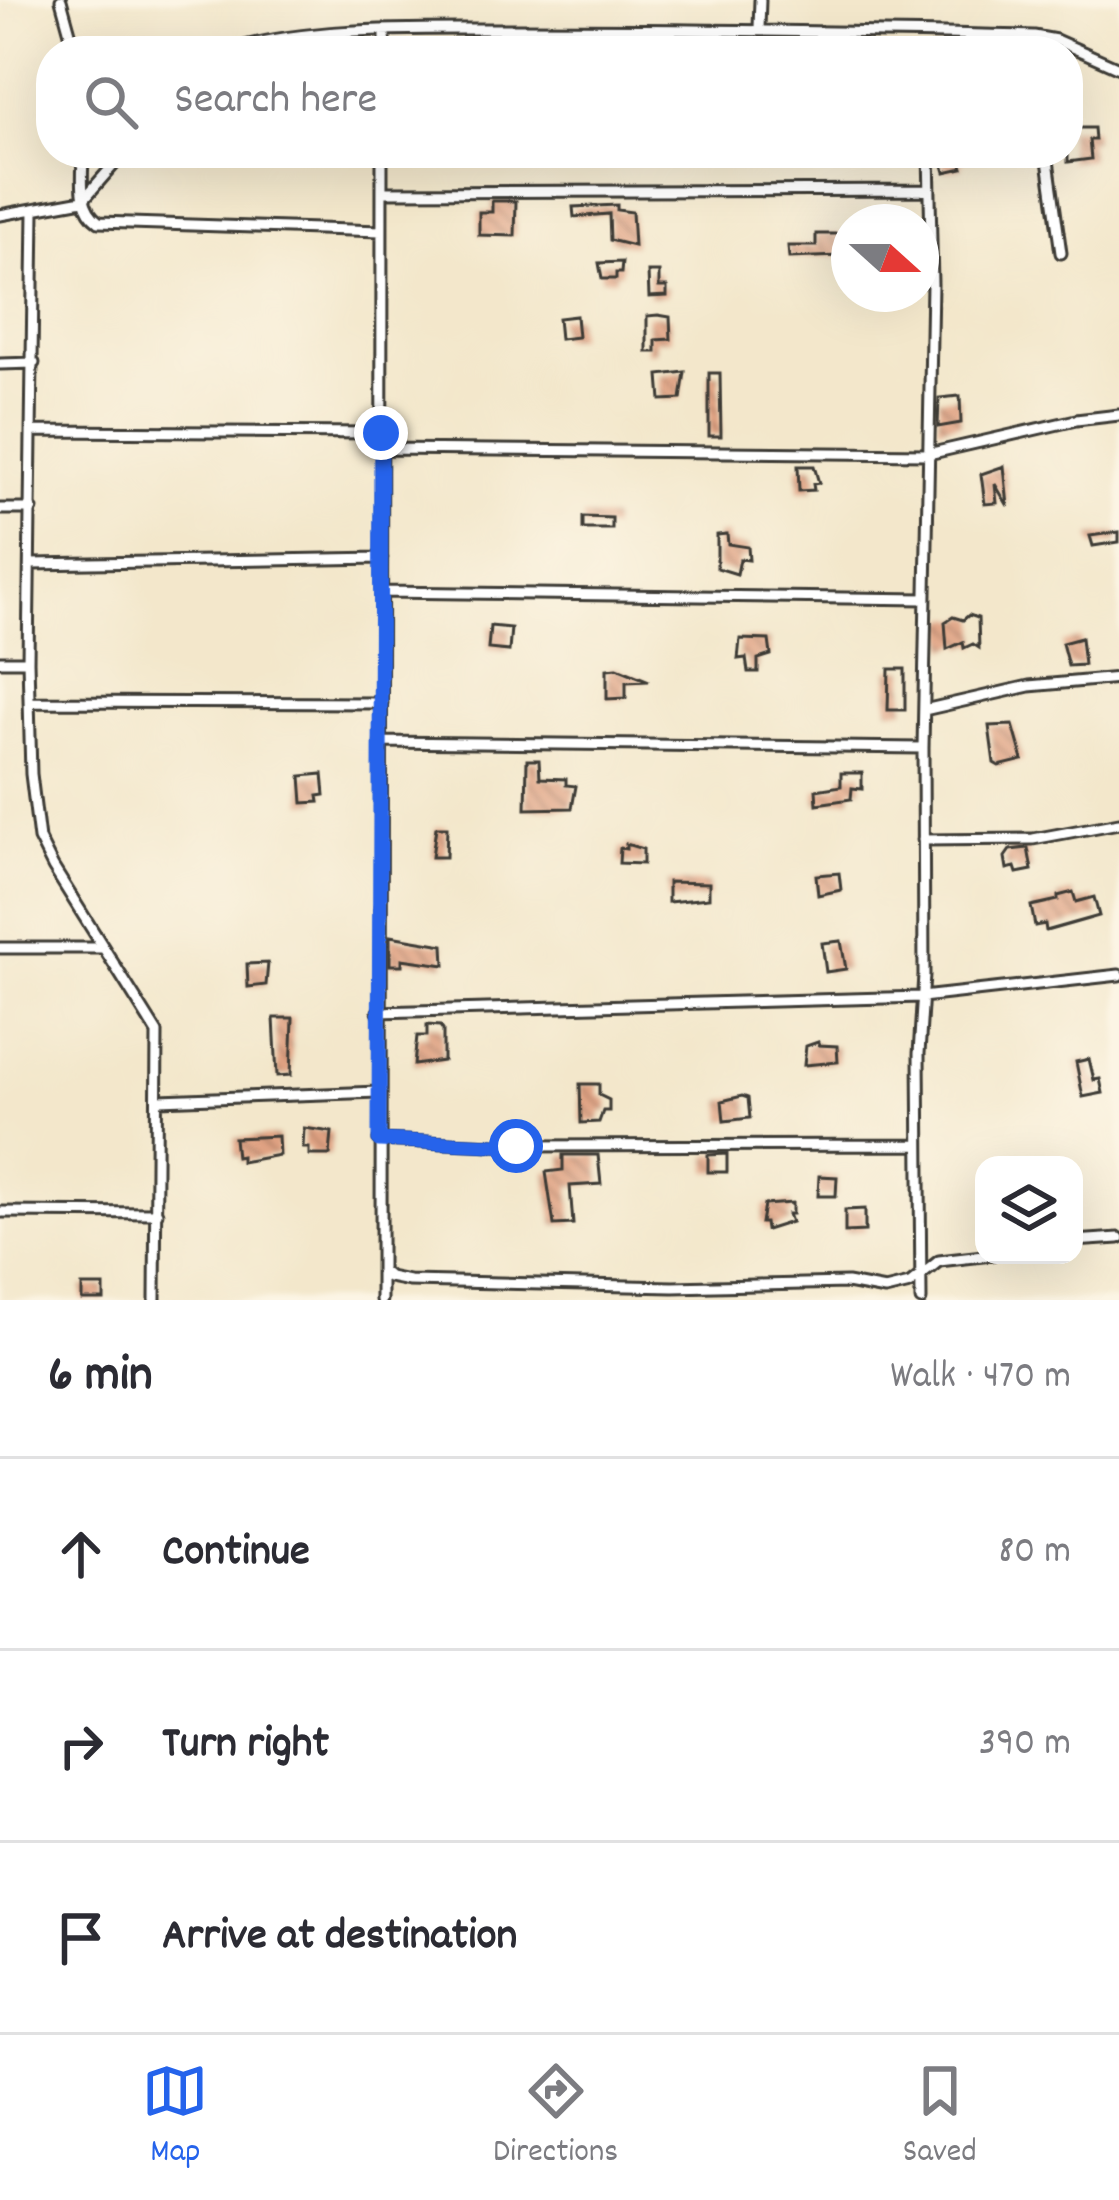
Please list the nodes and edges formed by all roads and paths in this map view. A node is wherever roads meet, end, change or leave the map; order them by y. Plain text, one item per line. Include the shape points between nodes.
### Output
1 (61, 0) edge
2 (760, 0) edge
3 (759, 28) junction
4 (386, 30) junction
5 (927, 34) joint
6 (1034, 35) joint
7 (71, 36) edge
8 (326, 36) edge
9 (386, 36) edge
10 (1038, 36) edge
11 (1083, 52) edge
12 (1119, 68) edge
13 (83, 168) edge
14 (111, 168) edge
15 (382, 168) edge
16 (929, 168) edge
17 (1049, 168) edge
18 (930, 190) junction
19 (382, 193) junction
20 (83, 200) junction
21 (34, 211) junction
22 (0, 215) edge
23 (381, 231) junction
24 (1061, 254) dead end
25 (34, 363) junction
26 (0, 364) edge
27 (1119, 415) edge
28 (34, 431) junction
29 (381, 433) junction
30 (381, 449) junction
31 (928, 454) junction
32 (0, 509) edge
33 (32, 509) junction
34 (382, 558) junction
35 (31, 564) junction
36 (382, 592) junction
37 (926, 599) junction
38 (28, 661) junction
39 (0, 662) edge
40 (1119, 678) edge
41 (29, 702) junction
42 (382, 703) junction
43 (924, 710) junction
44 (381, 742) junction
45 (923, 748) junction
46 (1119, 823) edge
47 (923, 840) junction
48 (0, 948) edge
49 (103, 948) junction
50 (1119, 975) edge
51 (922, 997) junction
52 (378, 1012) junction
53 (379, 1092) junction
54 (159, 1100) junction
55 (379, 1140) junction
56 (919, 1145) junction
57 (0, 1212) edge
58 (157, 1213) junction
59 (1119, 1238) edge
60 (1083, 1240) edge
61 (975, 1257) edge
62 (380, 1270) junction
63 (920, 1274) junction
64 (779, 1284) junction
65 (155, 1300) edge
66 (381, 1300) edge
67 (779, 1300) edge
68 (921, 1300) edge

1 - 7 street
2 - 3 street
3 - 4 street
3 - 5 street
4 - 8 street
4 - 9 street
5 - 6 street
6 - 10 street
11 - 12 street
13 - 20 street
14 - 20 street
15 - 19 street
16 - 18 street
17 - 24 street
18 - 19 street
18 - 31 street
19 - 23 street
20 - 21 street
20 - 23 street via 88,214 106,223
21 - 22 street
21 - 25 street
23 - 29 street
25 - 26 street
25 - 28 street
27 - 31 street
28 - 29 street
28 - 33 street
29 - 30 street
30 - 31 street
30 - 34 street
31 - 37 street
32 - 33 street
33 - 35 street
34 - 35 street
34 - 36 street
35 - 38 street
36 - 37 street
36 - 42 street
37 - 43 street
38 - 39 street
38 - 41 street
40 - 43 street via 1029,686
41 - 42 street
41 - 49 street via 39,839
42 - 44 street
43 - 45 street
44 - 45 street
44 - 52 street
45 - 47 street
46 - 47 street via 1034,839
47 - 51 street
48 - 49 street
49 - 54 street via 154,1022
50 - 51 street
51 - 52 street
51 - 56 street
52 - 53 street
53 - 54 street
53 - 55 street
54 - 58 street
55 - 56 street
55 - 62 street
56 - 63 street
57 - 58 street
58 - 65 street
59 - 60 street
61 - 63 street via 939,1261
62 - 64 street via 409,1281 521,1285
62 - 66 street
63 - 64 street via 896,1290
63 - 68 street
64 - 67 street

